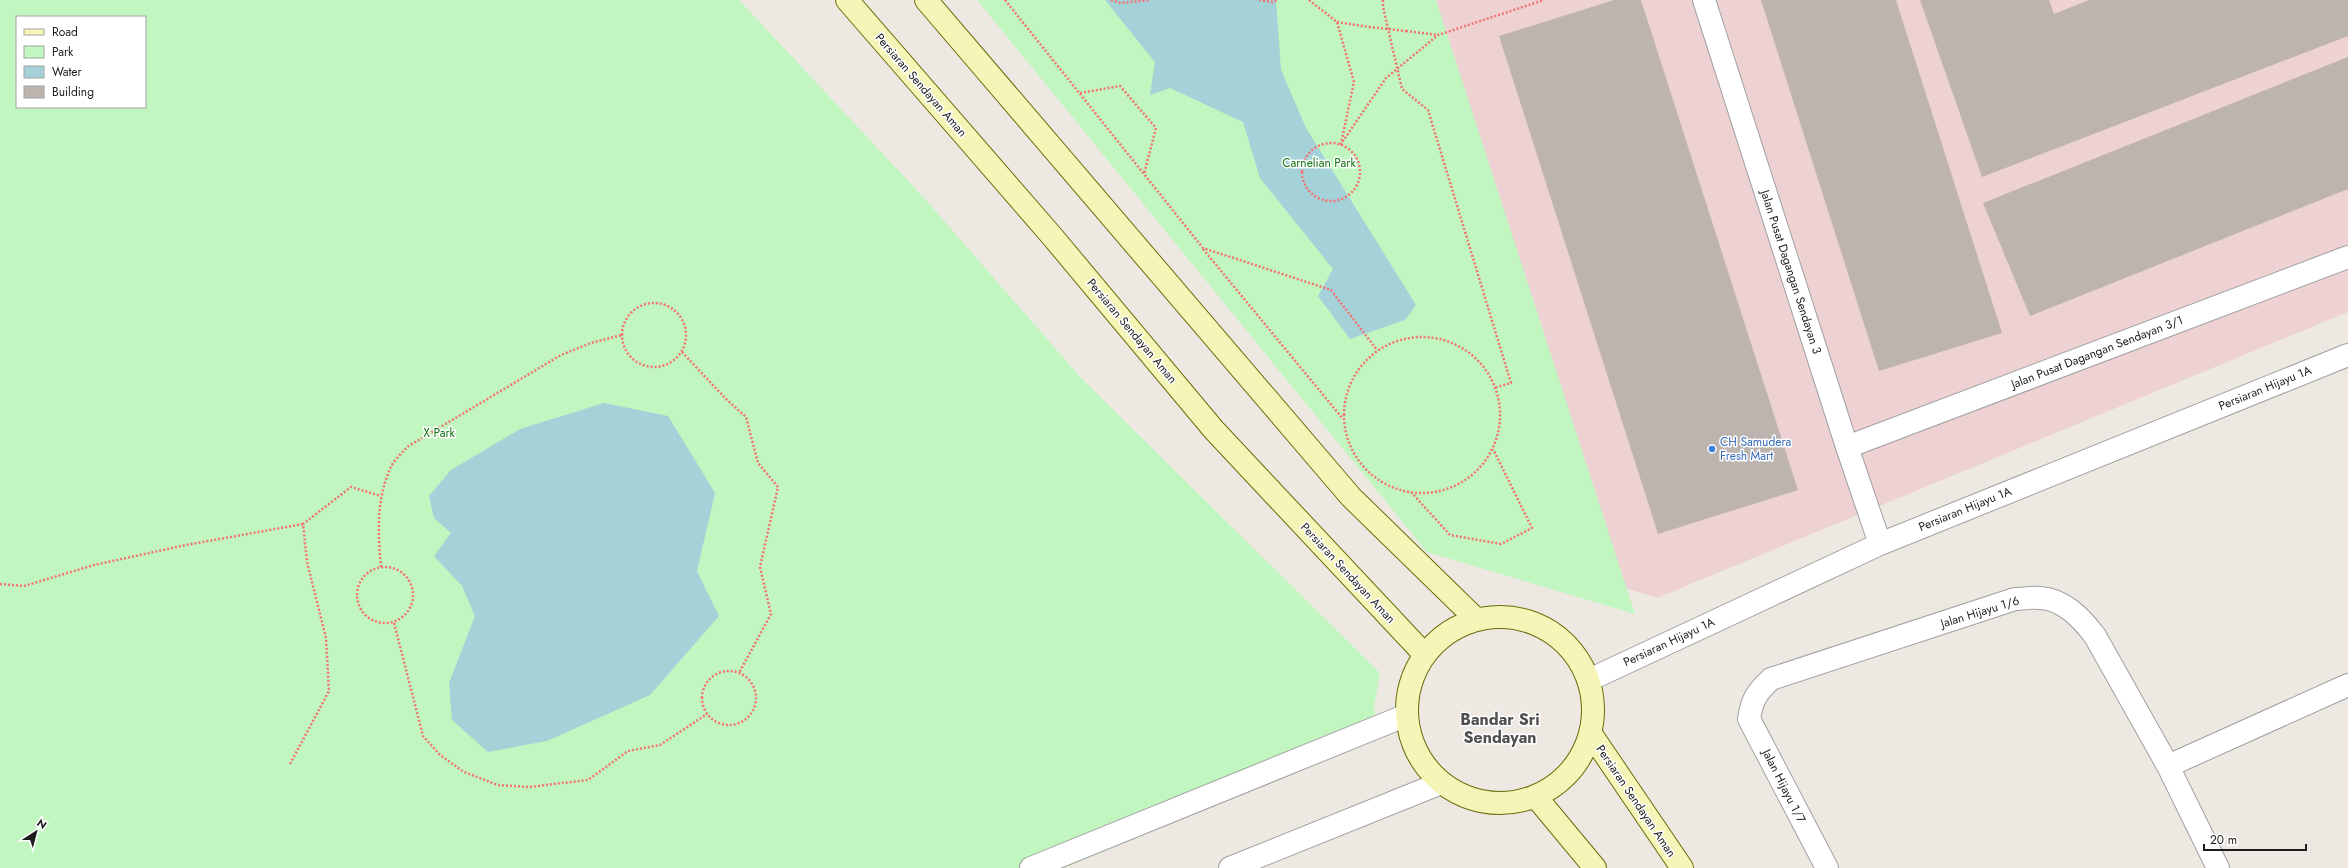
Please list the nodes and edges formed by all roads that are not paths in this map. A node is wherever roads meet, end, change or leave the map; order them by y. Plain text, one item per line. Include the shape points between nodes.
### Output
1 (847, 0) edge
2 (926, 0) edge
3 (1704, 0) edge
4 (2348, 257) edge
5 (2348, 355) edge
6 (1847, 447) junction
7 (1880, 544) junction
8 (1477, 620) junction
9 (1425, 655) junction
10 (1589, 680) junction
11 (2348, 685) edge
12 (1752, 702) joint
13 (1407, 715) junction
14 (1591, 734) junction
15 (2168, 766) junction
16 (1442, 783) junction
17 (1536, 797) junction
18 (1031, 868) edge
19 (1230, 868) edge
20 (1595, 868) edge
21 (1682, 868) edge
22 (1827, 868) edge
23 (2218, 868) edge

1 - 9 street, Persiaran Sendayan Aman via 1051,235 1214,430
2 - 8 street via 1351,497
3 - 6 street, Jalan Pusat Dagangan Sendayan 3
4 - 6 street, Jalan Pusat Dagangan Sendayan 3/1
5 - 7 street, Persiaran Hijayu 1A
6 - 7 street, Jalan Pusat Dagangan Sendayan 3
7 - 10 street, Persiaran Hijayu 1A
8 - 9 street via 1448,633
8 - 10 street via 1505,617 1532,623 1550,632 1576,656
9 - 13 street via 1408,694
10 - 14 street via 1594,707
11 - 15 street
12 - 15 street, Jalan Hijayu 1/6 via 1771,679 2015,600 2041,598 2063,605 2081,618 2095,636
12 - 22 street, Jalan Hijayu 1/7 via 1749,719
13 - 16 street via 1412,741 1424,764
13 - 18 street
14 - 17 street via 1580,761 1560,782
14 - 21 street, Persiaran Sendayan Aman
15 - 23 street, Jalan Hijayu 1/6
16 - 17 street via 1470,799 1503,804
16 - 19 street
17 - 20 street

